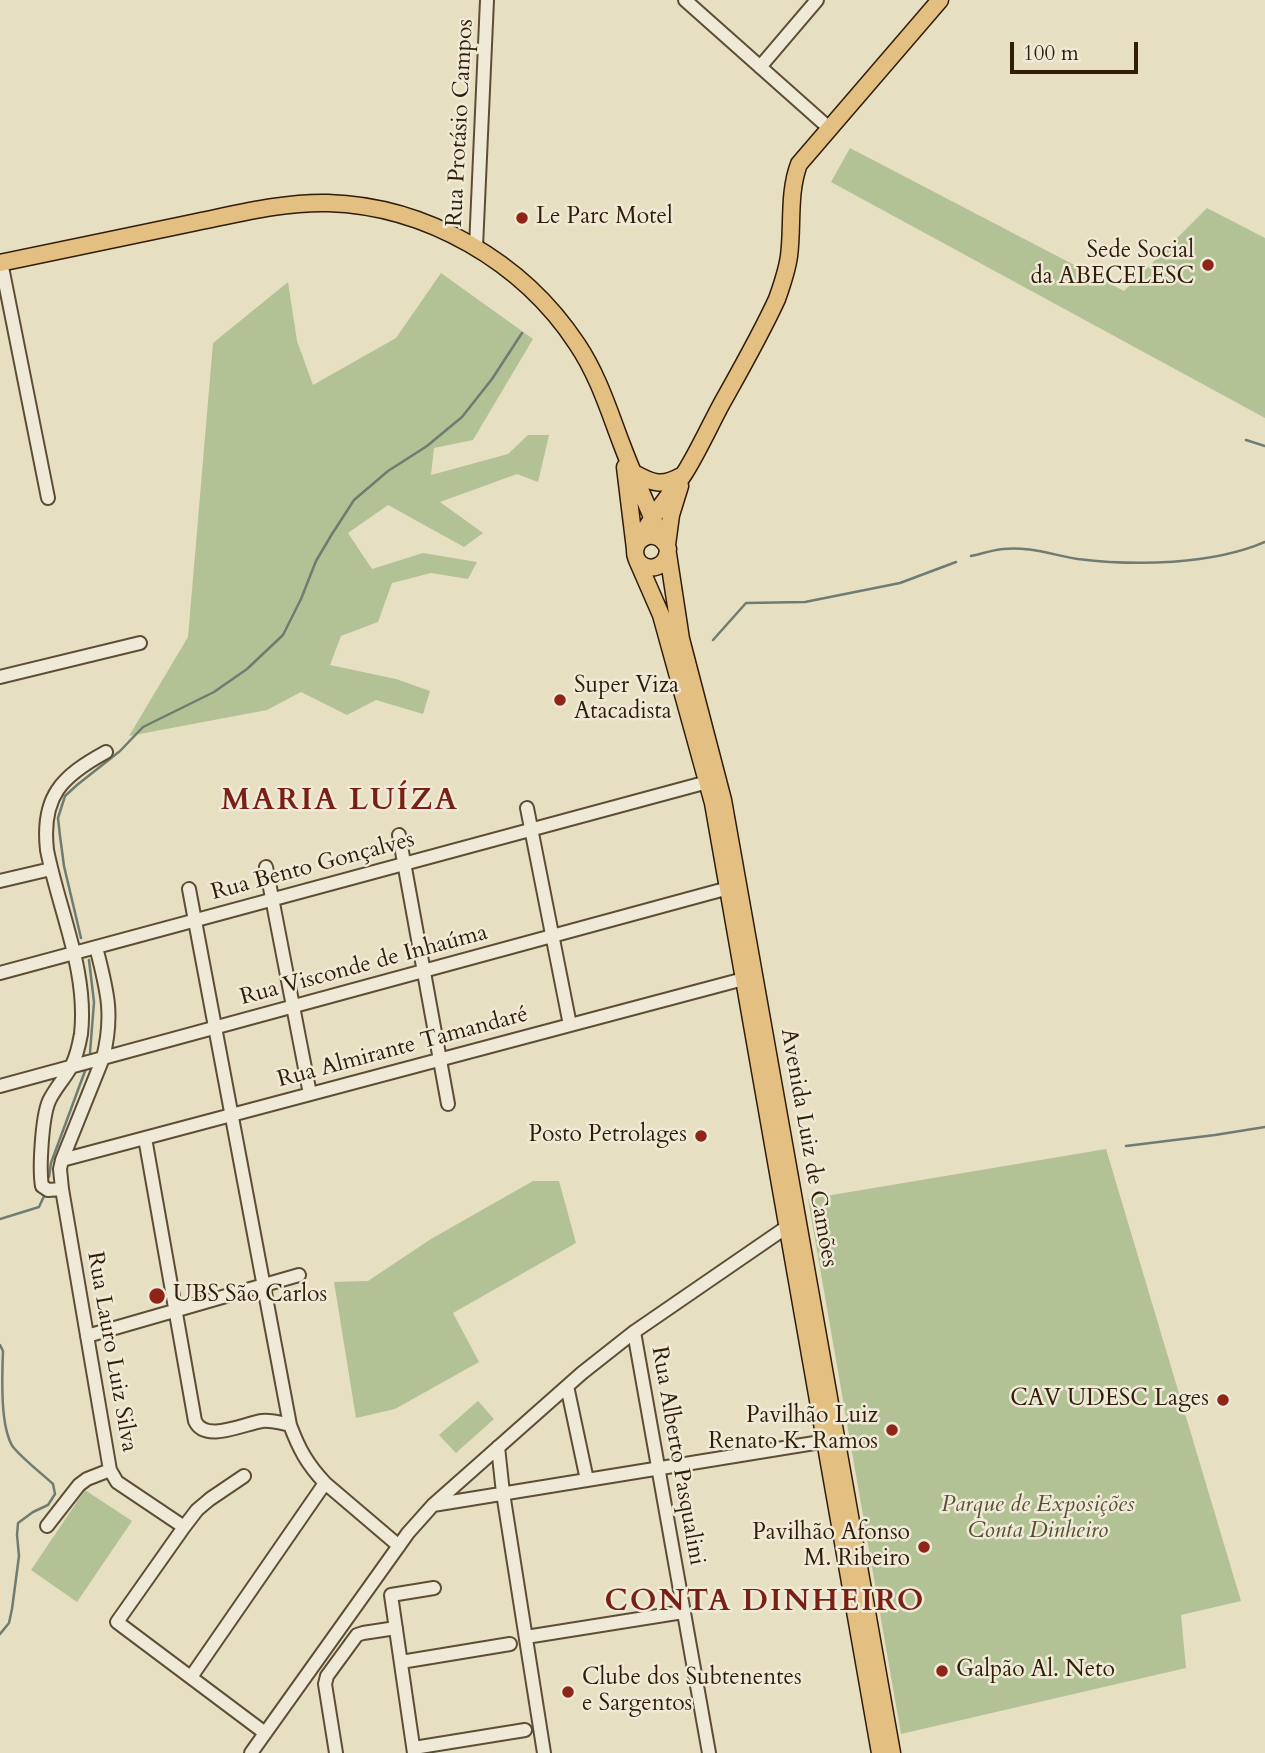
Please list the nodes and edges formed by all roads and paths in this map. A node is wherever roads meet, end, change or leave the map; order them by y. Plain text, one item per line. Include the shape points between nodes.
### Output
1 (487, 0) edge
2 (817, 0) edge
3 (689, 1) edge
4 (935, 2) edge
5 (760, 67) junction
6 (829, 128) junction
7 (476, 247) junction
8 (1, 262) edge
9 (623, 447) junction
10 (634, 473) junction
11 (683, 475) junction
12 (48, 498) dead end
13 (652, 517) junction
14 (665, 546) junction
15 (637, 551) junction
16 (140, 643) dead end
17 (0, 677) edge
18 (106, 752) dead end
19 (713, 780) junction
20 (527, 808) dead end
21 (532, 830) junction
22 (399, 835) dead end
23 (404, 864) junction
24 (266, 867) dead end
25 (51, 869) junction
26 (0, 881) edge
27 (733, 887) junction
28 (189, 888) dead end
29 (273, 900) junction
30 (195, 921) junction
31 (552, 936) junction
32 (96, 947) junction
33 (74, 953) junction
34 (424, 971) junction
35 (0, 973) edge
36 (749, 977) junction
37 (293, 1006) junction
38 (570, 1025) junction
39 (215, 1028) junction
40 (103, 1058) junction
41 (440, 1059) junction
42 (72, 1066) junction
43 (0, 1086) edge
44 (310, 1094) junction
45 (448, 1104) dead end
46 (232, 1115) junction
47 (145, 1138) junction
48 (62, 1160) junction
49 (62, 1189) junction
50 (792, 1223) junction
51 (299, 1275) dead end
52 (264, 1285) junction
53 (175, 1310) junction
54 (634, 1332) junction
55 (87, 1336) junction
56 (567, 1385) junction
57 (290, 1425) junction
58 (831, 1440) junction
59 (498, 1447) junction
60 (658, 1468) junction
61 (110, 1471) junction
62 (244, 1476) dead end
63 (587, 1480) junction
64 (325, 1483) junction
65 (503, 1493) junction
66 (433, 1505) junction
67 (47, 1525) dead end
68 (184, 1527) junction
69 (399, 1546) junction
70 (434, 1588) dead end
71 (683, 1612) junction
72 (396, 1629) junction
73 (526, 1637) junction
74 (510, 1644) dead end
75 (401, 1662) junction
76 (191, 1677) junction
77 (879, 1716) junction
78 (525, 1730) dead end
79 (265, 1732) junction
80 (414, 1751) edge
81 (251, 1753) edge
82 (336, 1753) edge
83 (544, 1753) edge
84 (709, 1753) edge
85 (880, 1753) edge
86 (892, 1753) edge

1 - 7 street, Rua Protásio Campos
2 - 5 street
3 - 5 street
4 - 6 main road
5 - 6 street
6 - 11 main road via 795,174 789,257 777,299
7 - 8 main road via 389,211 327,203 239,213
7 - 9 main road via 520,279 562,323 592,370
8 - 12 street
9 - 10 main road
9 - 15 main road, Avenida Luiz de Camões
10 - 11 main road via 663,483
10 - 13 main road
11 - 13 main road
11 - 14 main road
13 - 14 main road
13 - 15 main road
14 - 15 main road via 656,536 645,537
14 - 15 main road via 664,563 655,568 645,566
14 - 19 main road, Avenida Luiz de Camões
15 - 19 main road, Avenida Luiz de Camões
16 - 17 street
18 - 25 street via 72,772 54,796 46,838
19 - 21 street, Rua Bento Gonçalves
19 - 27 main road, Avenida Luiz de Camões
20 - 21 street
21 - 23 street, Rua Bento Gonçalves
21 - 31 street
22 - 23 street
23 - 29 street, Rua Bento Gonçalves
23 - 34 street
24 - 29 street
25 - 26 street
25 - 33 street
27 - 31 street, Rua Visconde de Inhaúma
27 - 36 main road, Avenida Luiz de Camões
28 - 30 street
29 - 30 street, Rua Bento Gonçalves
29 - 37 street
30 - 32 street, Rua Bento Gonçalves
30 - 39 street
31 - 34 street, Rua Visconde de Inhaúma
31 - 38 street
32 - 33 street, Rua Bento Gonçalves
32 - 40 street via 110,1011
33 - 35 street, Rua Bento Gonçalves
33 - 42 street via 82,1013
34 - 37 street, Rua Visconde de Inhaúma
34 - 41 street
36 - 38 street, Rua Almirante Tamandaré
36 - 50 main road, Avenida Luiz de Camões
37 - 39 street, Rua Visconde de Inhaúma
37 - 44 street
38 - 41 street, Rua Almirante Tamandaré
39 - 40 street, Rua Visconde de Inhaúma
39 - 46 street
40 - 42 street, Rua Visconde de Inhaúma
40 - 48 street
41 - 44 street, Rua Almirante Tamandaré
41 - 45 street
42 - 43 street, Rua Visconde de Inhaúma
42 - 49 street via 49,1101 43,1132 42,1186
44 - 46 street, Rua Almirante Tamandaré
46 - 47 street, Rua Almirante Tamandaré
46 - 52 street
47 - 48 street, Rua Almirante Tamandaré
47 - 53 street
48 - 49 street, Rua Lauro Luiz Silva
49 - 55 street, Rua Lauro Luiz Silva
50 - 54 street
50 - 58 main road, Avenida Luiz de Camões
51 - 52 street
52 - 53 street
52 - 57 street
53 - 55 street
53 - 57 street via 198,1428 209,1432 273,1421
54 - 56 street
54 - 60 street, Rua Alberto Pasqualini
55 - 61 street, Rua Lauro Luiz Silva
56 - 59 street
56 - 63 street
57 - 64 street via 304,1458
58 - 60 street
58 - 77 main road, Avenida Luiz de Camões
59 - 65 street
59 - 66 street
60 - 63 street
60 - 71 street, Rua Alberto Pasqualini
61 - 67 street via 86,1479
61 - 68 street, Rua Lauro Luiz Silva via 117,1482
62 - 68 street via 197,1510
63 - 65 street
64 - 69 street
64 - 76 street
65 - 66 street
65 - 73 street
66 - 69 street
68 - 76 street via 117,1622
69 - 79 street
70 - 72 street via 391,1595
71 - 73 street
71 - 84 street, Rua Alberto Pasqualini
72 - 75 street
72 - 82 street via 357,1635 327,1676
73 - 83 street
74 - 75 street
75 - 80 street
76 - 79 street
77 - 85 main road, Avenida Luiz de Camões
77 - 86 main road, Avenida Luiz de Camões
78 - 80 street
79 - 81 street

